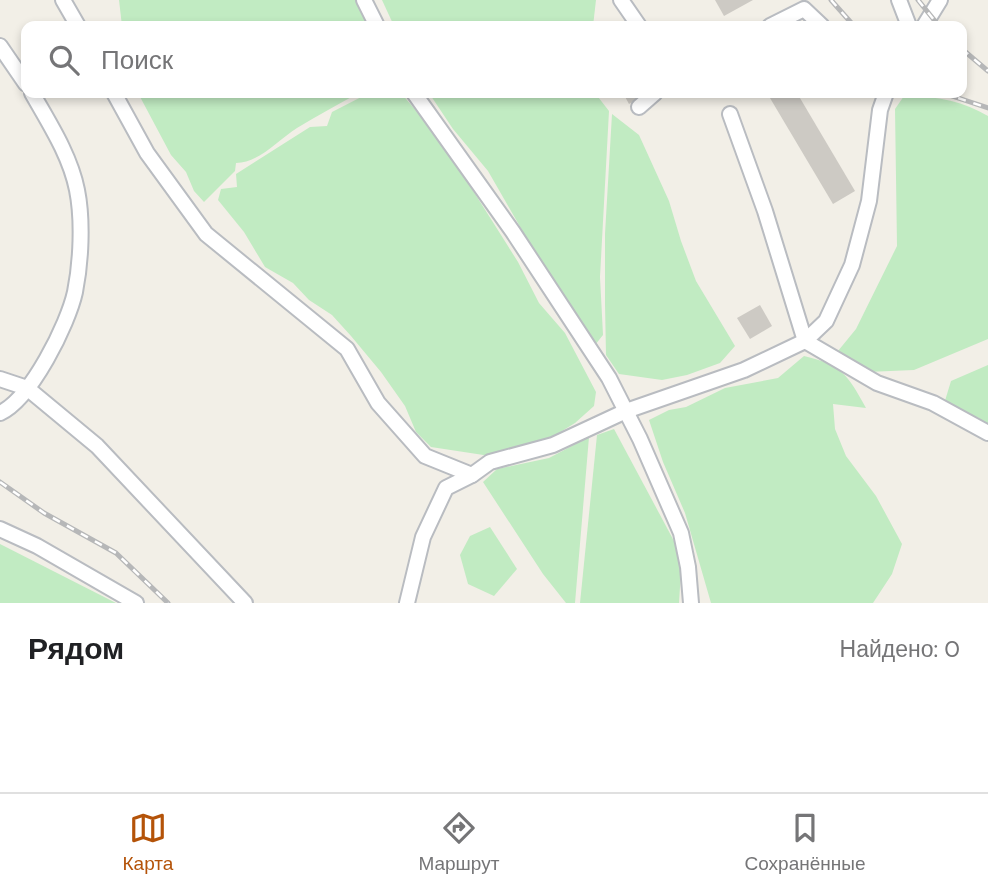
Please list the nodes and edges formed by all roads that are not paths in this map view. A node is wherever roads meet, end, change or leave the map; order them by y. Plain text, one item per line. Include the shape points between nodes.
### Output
1 (64, 0) edge
2 (364, 0) edge
3 (621, 0) edge
4 (899, 0) edge
5 (940, 0) edge
6 (75, 21) edge
7 (374, 21) edge
8 (636, 21) edge
9 (780, 21) edge
10 (817, 21) edge
11 (907, 21) edge
12 (928, 21) edge
13 (0, 46) edge
14 (21, 77) edge
15 (35, 98) edge
16 (117, 98) edge
17 (418, 98) edge
18 (649, 98) edge
19 (884, 98) edge
20 (639, 107) dead end
21 (730, 114) dead end
22 (805, 341) junction
23 (0, 379) edge
24 (27, 388) junction
25 (626, 411) junction
26 (0, 413) edge
27 (988, 433) edge
28 (472, 475) junction
29 (0, 529) edge
30 (136, 603) edge
31 (245, 603) edge
32 (407, 603) edge
33 (691, 603) edge

1 - 6 street
2 - 7 street
3 - 8 street
4 - 11 street
5 - 12 street
9 - 10 street via 804,9
13 - 14 street
15 - 24 street via 60,144 76,189 81,229 75,293 52,351
16 - 28 street via 147,153 206,234 346,349 379,403 425,456
17 - 25 street via 513,232
18 - 20 street
19 - 22 street via 869,201 852,265 826,321
21 - 22 street
22 - 25 street via 744,370
22 - 27 street via 877,383 933,403
23 - 24 street
24 - 26 street
24 - 31 street via 97,446
25 - 28 street via 553,444 490,462
25 - 33 street via 681,533
28 - 32 street via 446,488 423,537
29 - 30 street

